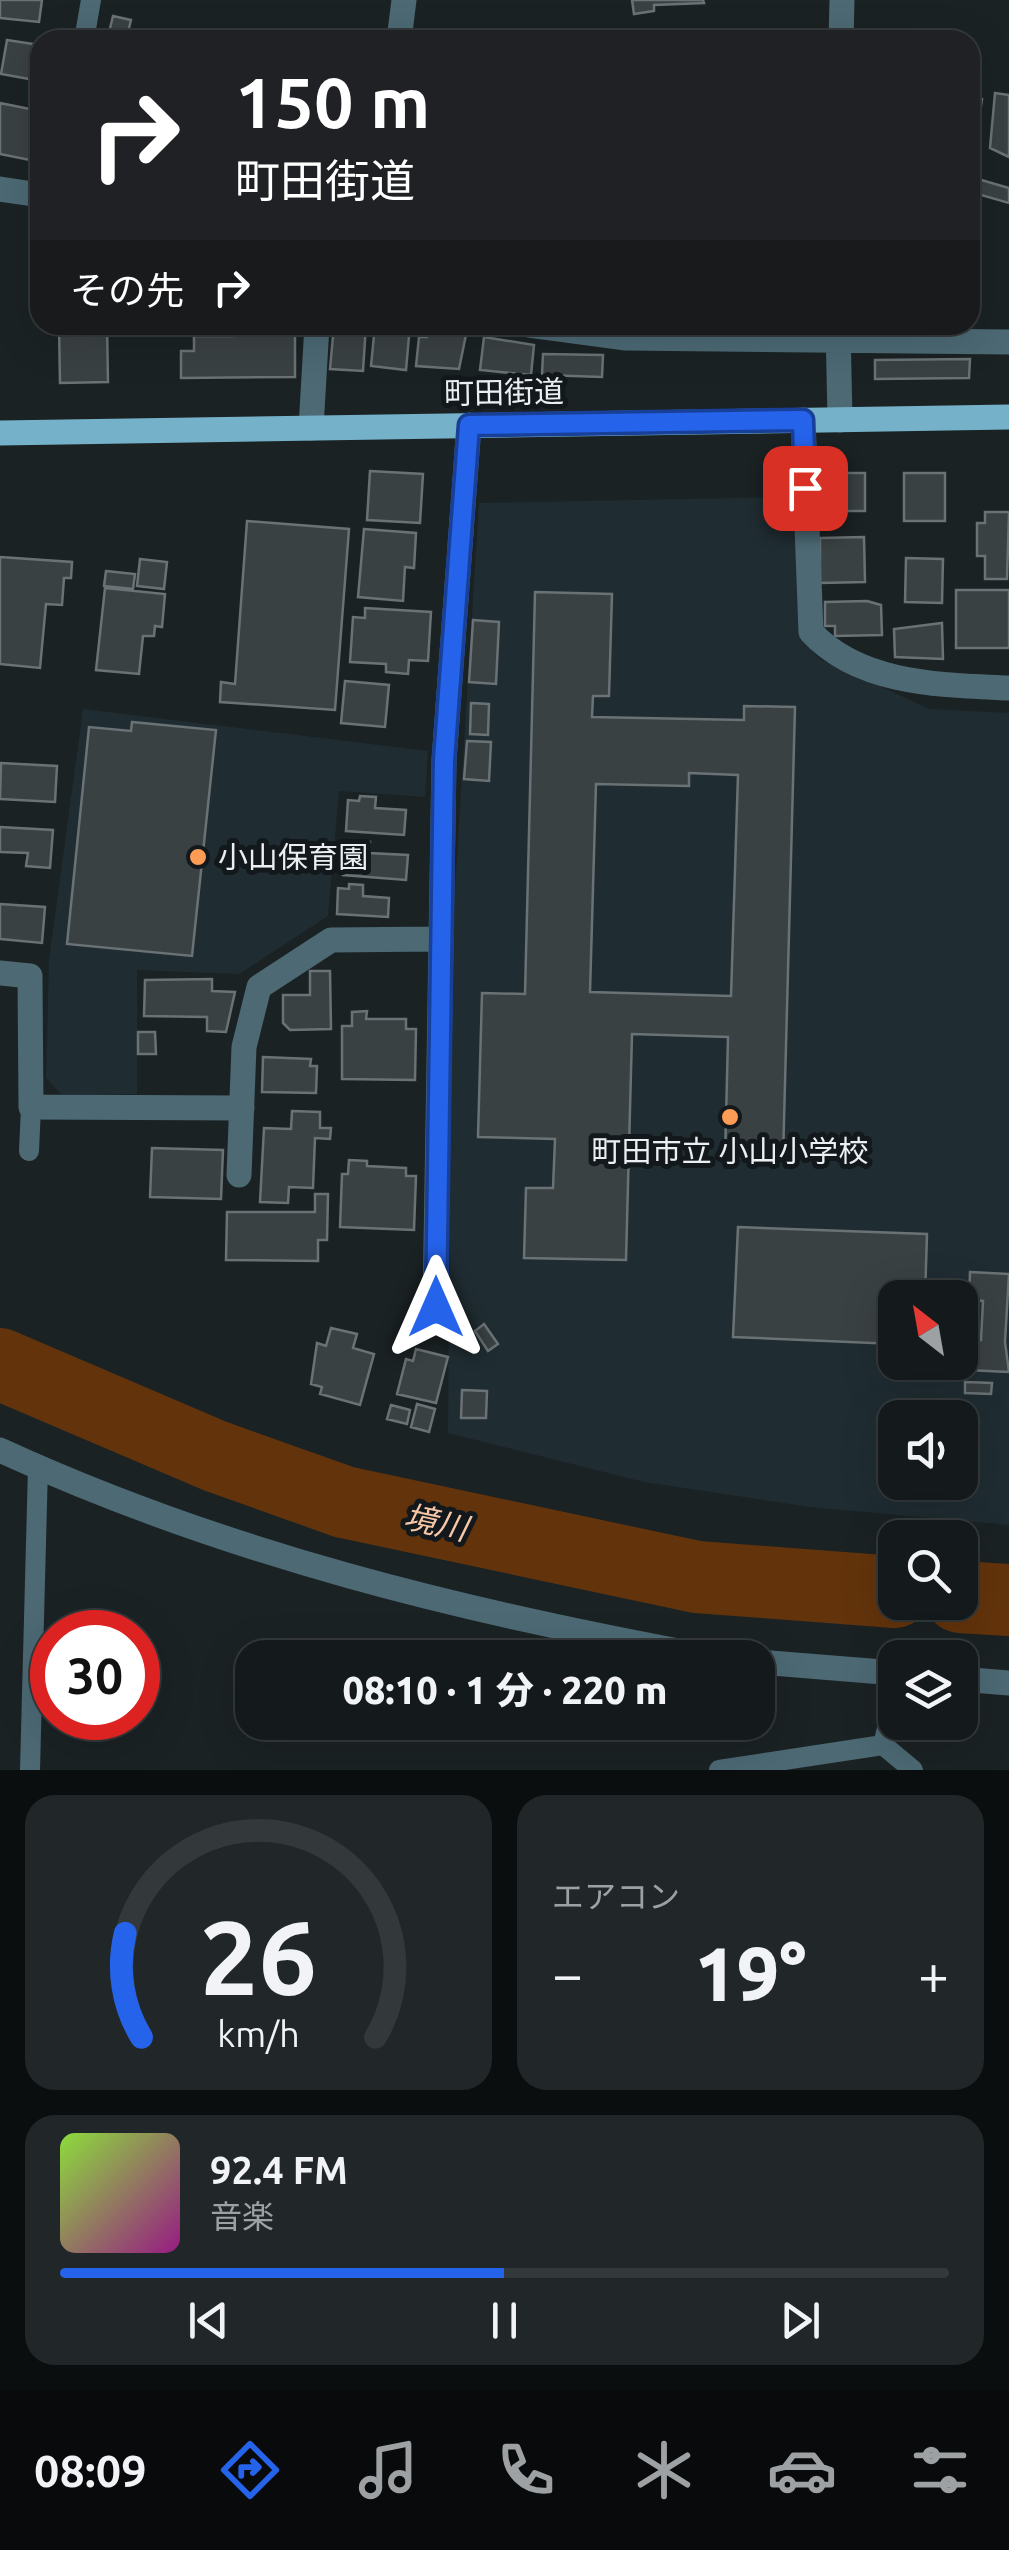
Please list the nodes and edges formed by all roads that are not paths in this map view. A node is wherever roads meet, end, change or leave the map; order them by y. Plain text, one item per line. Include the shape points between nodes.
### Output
1 (91, 0) edge
2 (404, 0) edge
3 (842, 0) edge
4 (86, 30) edge
5 (400, 30) edge
6 (841, 30) edge
7 (0, 189) edge
8 (30, 194) edge
9 (316, 335) edge
10 (604, 335) edge
11 (732, 335) edge
12 (838, 335) edge
13 (889, 335) edge
14 (1009, 342) edge
15 (1009, 417) edge
16 (803, 420) junction
17 (840, 420) junction
18 (469, 425) junction
19 (311, 428) junction
20 (0, 433) edge
21 (1009, 688) edge
22 (438, 939) junction
23 (0, 973) edge
24 (31, 1107) junction
25 (242, 1108) junction
26 (29, 1151) dead end
27 (240, 1174) dead end
28 (436, 1307) dead end
29 (0, 1450) edge
30 (38, 1467) junction
31 (619, 1640) edge
32 (775, 1663) edge
33 (878, 1673) edge
34 (978, 1681) edge
35 (1009, 1684) edge
36 (883, 1740) edge
37 (882, 1745) junction
38 (30, 1770) edge
39 (719, 1770) edge
40 (913, 1770) edge

1 - 4 lane
2 - 5 street
3 - 6 street
7 - 8 street
9 - 19 street
10 - 11 street
12 - 17 street
13 - 14 street
15 - 17 main road, 町田街道
16 - 17 main road, 町田街道
16 - 18 main road, 町田街道
16 - 21 street via 811,632 826,648 913,684
18 - 19 main road, 町田街道
18 - 22 street
19 - 20 main road, 町田街道
22 - 25 street via 331,940 260,987 244,1047
22 - 28 street
23 - 24 street via 30,976
24 - 25 street
24 - 26 lane
25 - 27 street
29 - 30 street
30 - 31 street via 258,1552 528,1623
30 - 38 lane
32 - 33 street
34 - 35 street
36 - 37 lane
37 - 39 lane
37 - 40 lane

